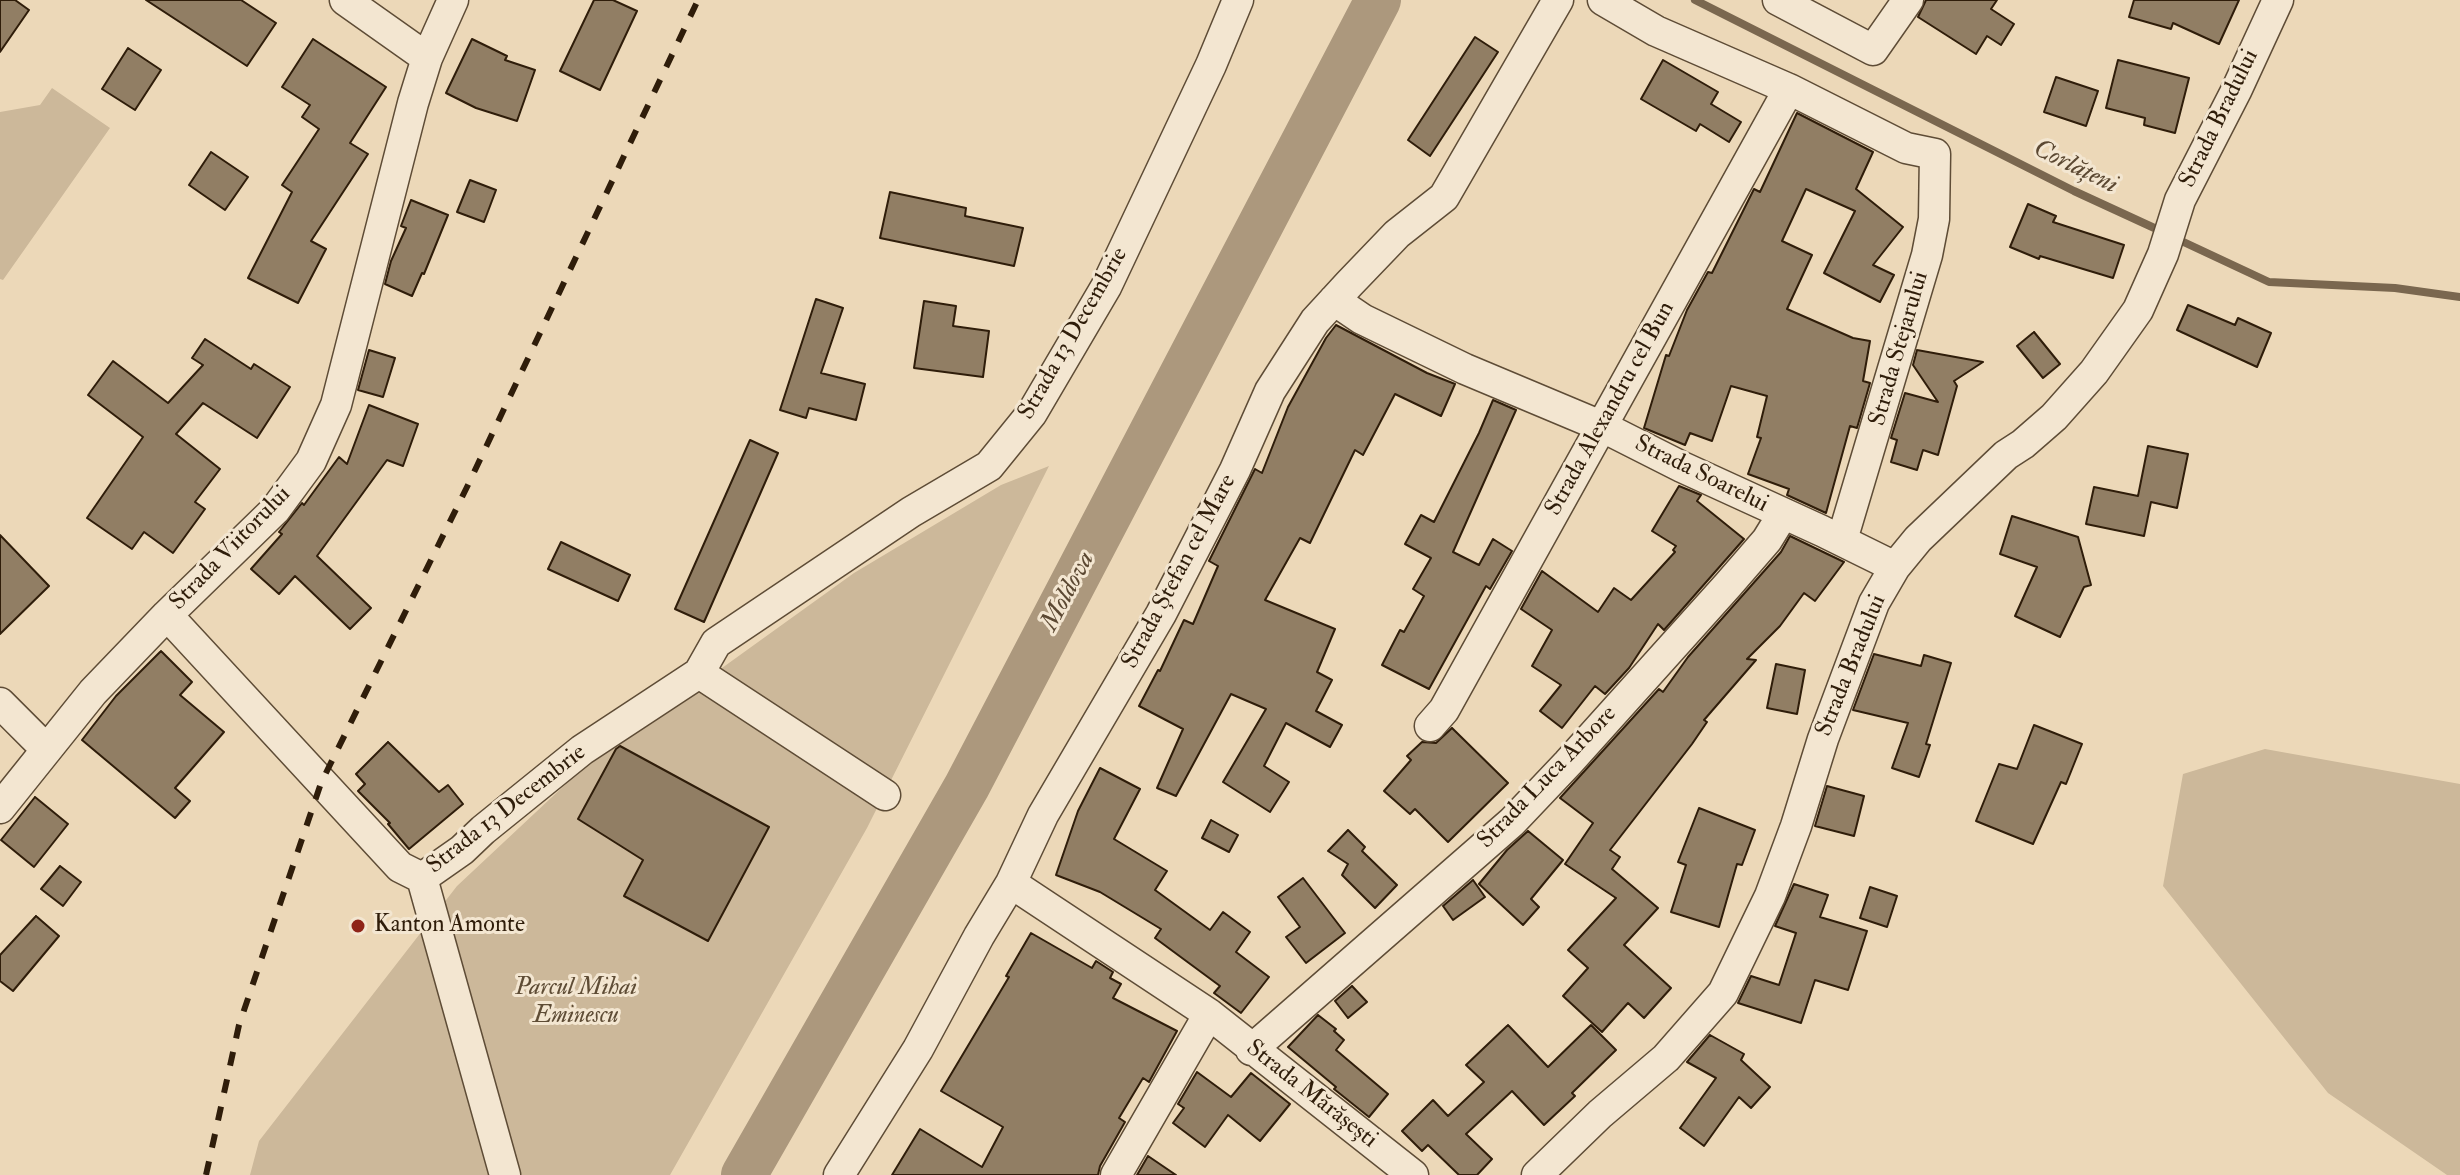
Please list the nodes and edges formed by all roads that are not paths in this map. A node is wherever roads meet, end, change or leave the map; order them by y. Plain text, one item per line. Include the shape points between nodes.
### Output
1 (345, 0) edge
2 (453, 0) edge
3 (1238, 0) edge
4 (1558, 0) edge
5 (1603, 0) edge
6 (1778, 0) edge
7 (1908, 0) edge
8 (2278, 0) edge
9 (427, 58) junction
10 (1789, 89) junction
11 (1334, 300) junction
12 (1601, 426) junction
13 (1783, 514) junction
14 (1842, 540) junction
15 (1895, 567) junction
16 (167, 615) junction
17 (699, 673) junction
18 (0, 703) edge
19 (1430, 726) dead end
20 (46, 749) junction
21 (885, 795) dead end
22 (0, 808) edge
23 (422, 878) junction
24 (1011, 883) junction
25 (1209, 1014) junction
26 (1251, 1050) junction
27 (505, 1175) edge
28 (839, 1175) edge
29 (1116, 1175) edge
30 (1413, 1175) edge
31 (1537, 1175) edge

1 - 9 street
2 - 9 street, Strada Viitorului
3 - 17 street, Strada 13 Decembrie via 1106,287 1032,413 989,466 716,643
4 - 11 street, Strada Ștefan cel Mare via 1444,197 1397,234
5 - 10 street via 1656,31
6 - 7 street via 1873,50
8 - 15 street, Strada Bradului via 2180,200 2138,310 2054,417 2006,455
9 - 16 street, Strada Viitorului via 336,405 311,461 275,510
10 - 12 street, Strada Alexandru cel Bun
10 - 14 street, Strada Stejarului via 1906,148 1935,154 1934,219 1927,255
11 - 12 street, Strada Soarelui via 1465,369
11 - 24 street, Strada Ștefan cel Mare via 1270,391 1161,614 1043,815
12 - 13 street, Strada Soarelui
12 - 19 street, Strada Alexandru cel Bun via 1444,710
13 - 14 street, Strada Soarelui
13 - 26 street, Strada Luca Arbore via 1728,585 1512,822
14 - 15 street, Strada Soarelui
15 - 31 street, Strada Bradului via 1874,603 1770,896 1723,993 1666,1058
16 - 20 street, Strada Viitorului
16 - 23 street, Strada 13 Decembrie via 400,867
17 - 21 street
17 - 23 street, Strada 13 Decembrie via 582,750
18 - 20 street
20 - 22 street, Strada Viitorului
23 - 27 street
24 - 25 street, Strada Mărășești
24 - 28 street, Strada Ștefan cel Mare via 918,1049
25 - 26 street, Strada Mărășești
25 - 29 street
26 - 30 street, Strada Mărășești

